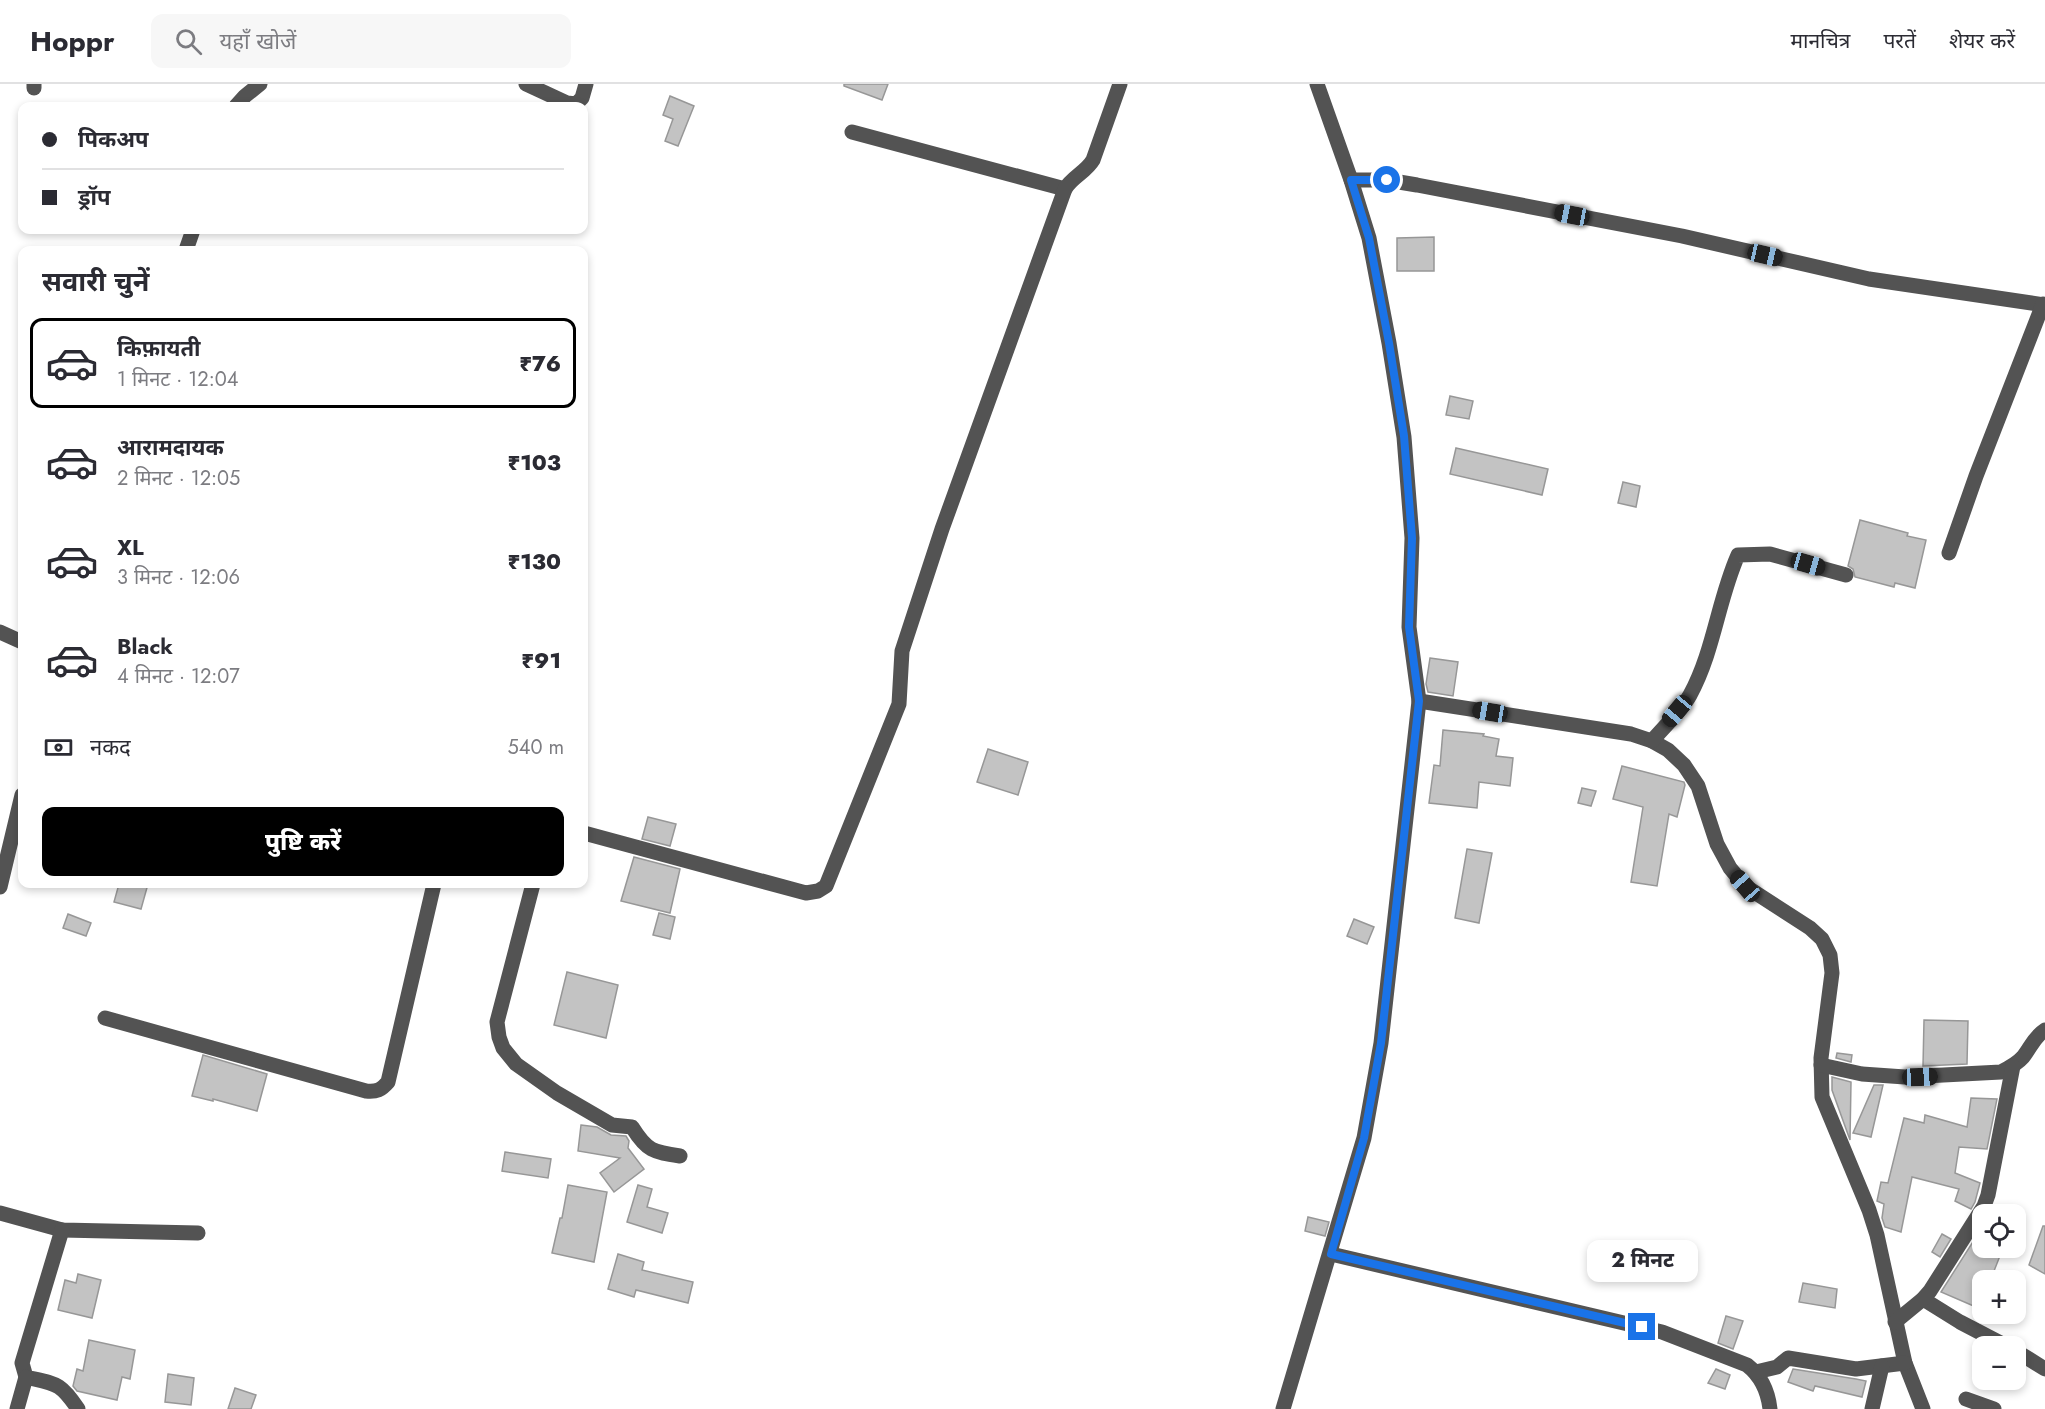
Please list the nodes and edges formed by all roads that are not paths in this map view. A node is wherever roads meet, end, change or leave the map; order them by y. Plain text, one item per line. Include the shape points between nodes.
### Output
1 (261, 84) edge
2 (526, 84) edge
3 (586, 84) edge
4 (1120, 84) edge
5 (1317, 84) edge
6 (239, 102) edge
7 (565, 102) edge
8 (578, 102) edge
9 (852, 132) dead end
10 (1351, 180) junction
11 (1065, 189) junction
12 (2044, 304) edge
13 (1949, 553) dead end
14 (1846, 574) dead end
15 (0, 632) edge
16 (18, 640) edge
17 (1419, 701) junction
18 (1652, 741) junction
19 (18, 812) edge
20 (588, 834) edge
21 (0, 887) edge
22 (433, 888) edge
23 (531, 888) edge
24 (105, 1018) dead end
25 (2045, 1029) edge
26 (1821, 1065) junction
27 (2013, 1066) junction
28 (680, 1156) dead end
29 (0, 1213) edge
30 (62, 1230) junction
31 (198, 1233) dead end
32 (1331, 1254) junction
33 (1923, 1299) junction
34 (1895, 1322) junction
35 (1987, 1336) edge
36 (2026, 1357) edge
37 (1905, 1363) junction
38 (1882, 1366) junction
39 (2045, 1369) edge
40 (1756, 1372) junction
41 (26, 1377) junction
42 (1966, 1399) dead end
43 (17, 1409) edge
44 (78, 1409) edge
45 (1283, 1409) edge
46 (1770, 1409) edge
47 (1872, 1409) edge
48 (1923, 1409) edge
49 (1994, 1409) edge

1 - 6 street
2 - 7 street
3 - 8 street
4 - 11 street via 1093,160
5 - 10 street
9 - 11 street
10 - 12 street via 1418,185 1682,236 1869,279
10 - 17 street via 1369,238 1404,436 1412,538 1409,627
11 - 20 street via 902,651 899,704 826,886 806,893
12 - 13 street
14 - 18 street via 1770,554 1738,555 1727,580 1709,651 1689,696
15 - 16 street
17 - 18 street via 1631,734
17 - 32 street via 1381,1043 1364,1138
18 - 26 street via 1684,765 1698,786 1717,844 1745,886 1810,927 1822,939 1830,955 1832,973
19 - 21 street
22 - 24 street via 388,1082 376,1092
23 - 28 street via 497,1022 503,1048 516,1064 557,1093 612,1125 632,1127 653,1152
25 - 27 street
26 - 27 street via 1862,1074 1905,1077 1976,1075
26 - 34 street via 1822,1097 1869,1210
27 - 33 street via 1984,1206
29 - 30 street
30 - 31 street
30 - 41 street via 22,1363
32 - 40 street via 1662,1332 1736,1360
32 - 45 street
33 - 34 street
33 - 35 street
34 - 37 street
36 - 39 street
37 - 38 street
37 - 48 street
38 - 40 street via 1856,1369 1788,1358 1778,1367
38 - 47 street
40 - 46 street via 1767,1391
41 - 43 street
41 - 44 street via 61,1387
42 - 49 street

